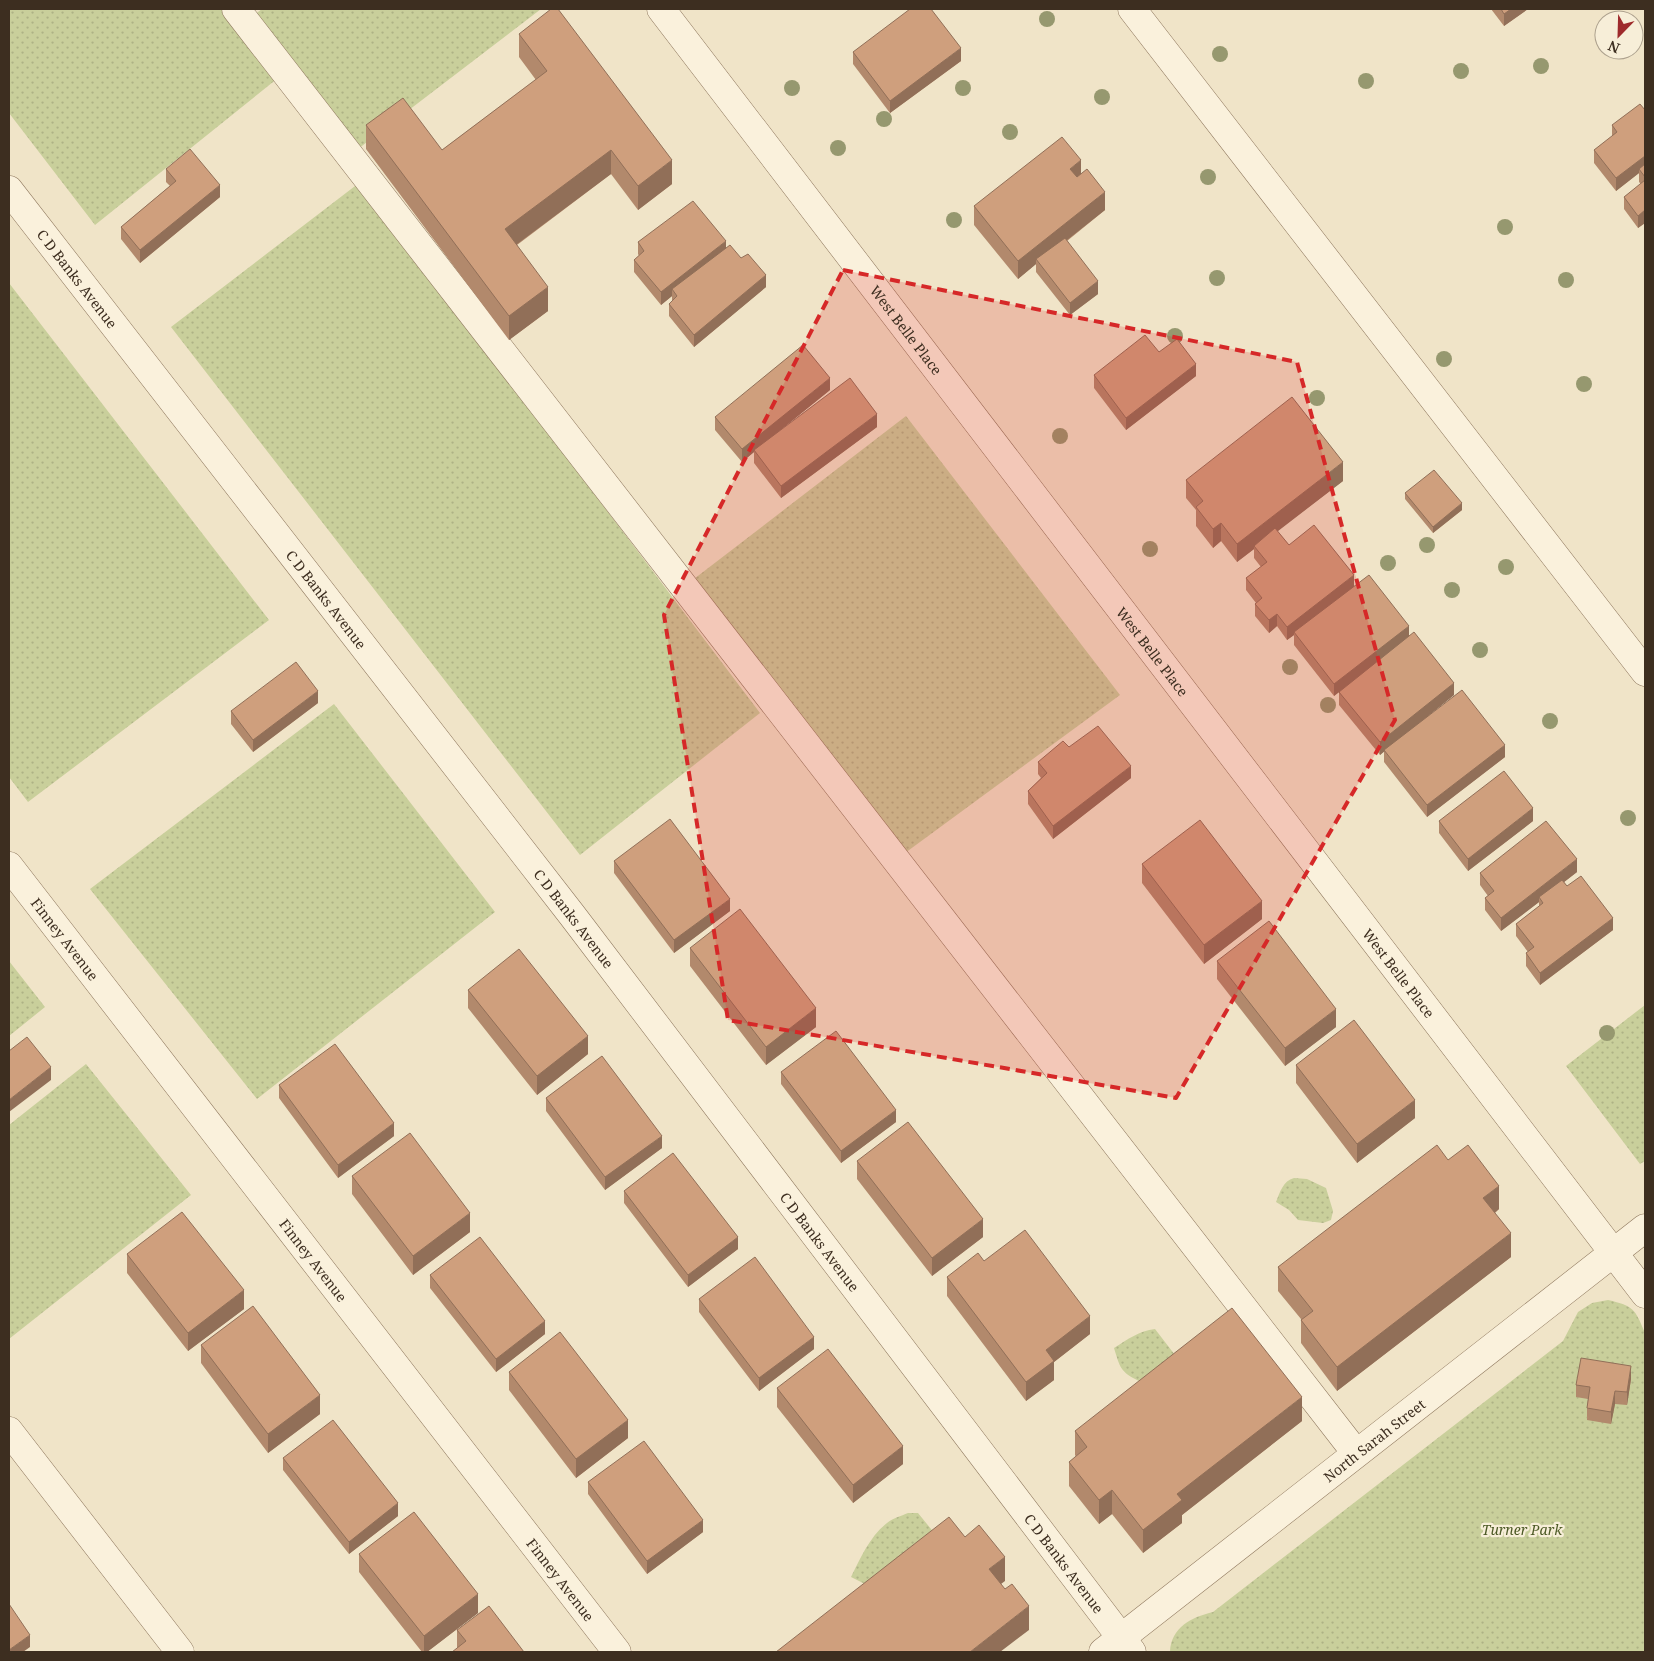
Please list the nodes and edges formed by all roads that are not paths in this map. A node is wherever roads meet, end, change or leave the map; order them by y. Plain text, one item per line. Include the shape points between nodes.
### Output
1 (236, 9) edge
2 (660, 9) edge
3 (1132, 9) edge
4 (9, 190) edge
5 (1645, 672) edge
6 (9, 866) edge
7 (1645, 1228) edge
8 (1614, 1252) junction
9 (1645, 1294) edge
10 (9, 1431) edge
11 (1356, 1453) junction
12 (1119, 1647) edge
13 (180, 1652) edge
14 (617, 1652) edge

1 - 11 street
2 - 8 street, West Belle Place
3 - 5 street
4 - 12 street, C D Banks Avenue via 572,915
6 - 14 street, Finney Avenue
7 - 8 street, North Sarah Street
8 - 9 street, West Belle Place
8 - 11 street, North Sarah Street
10 - 13 street
11 - 12 street, North Sarah Street

